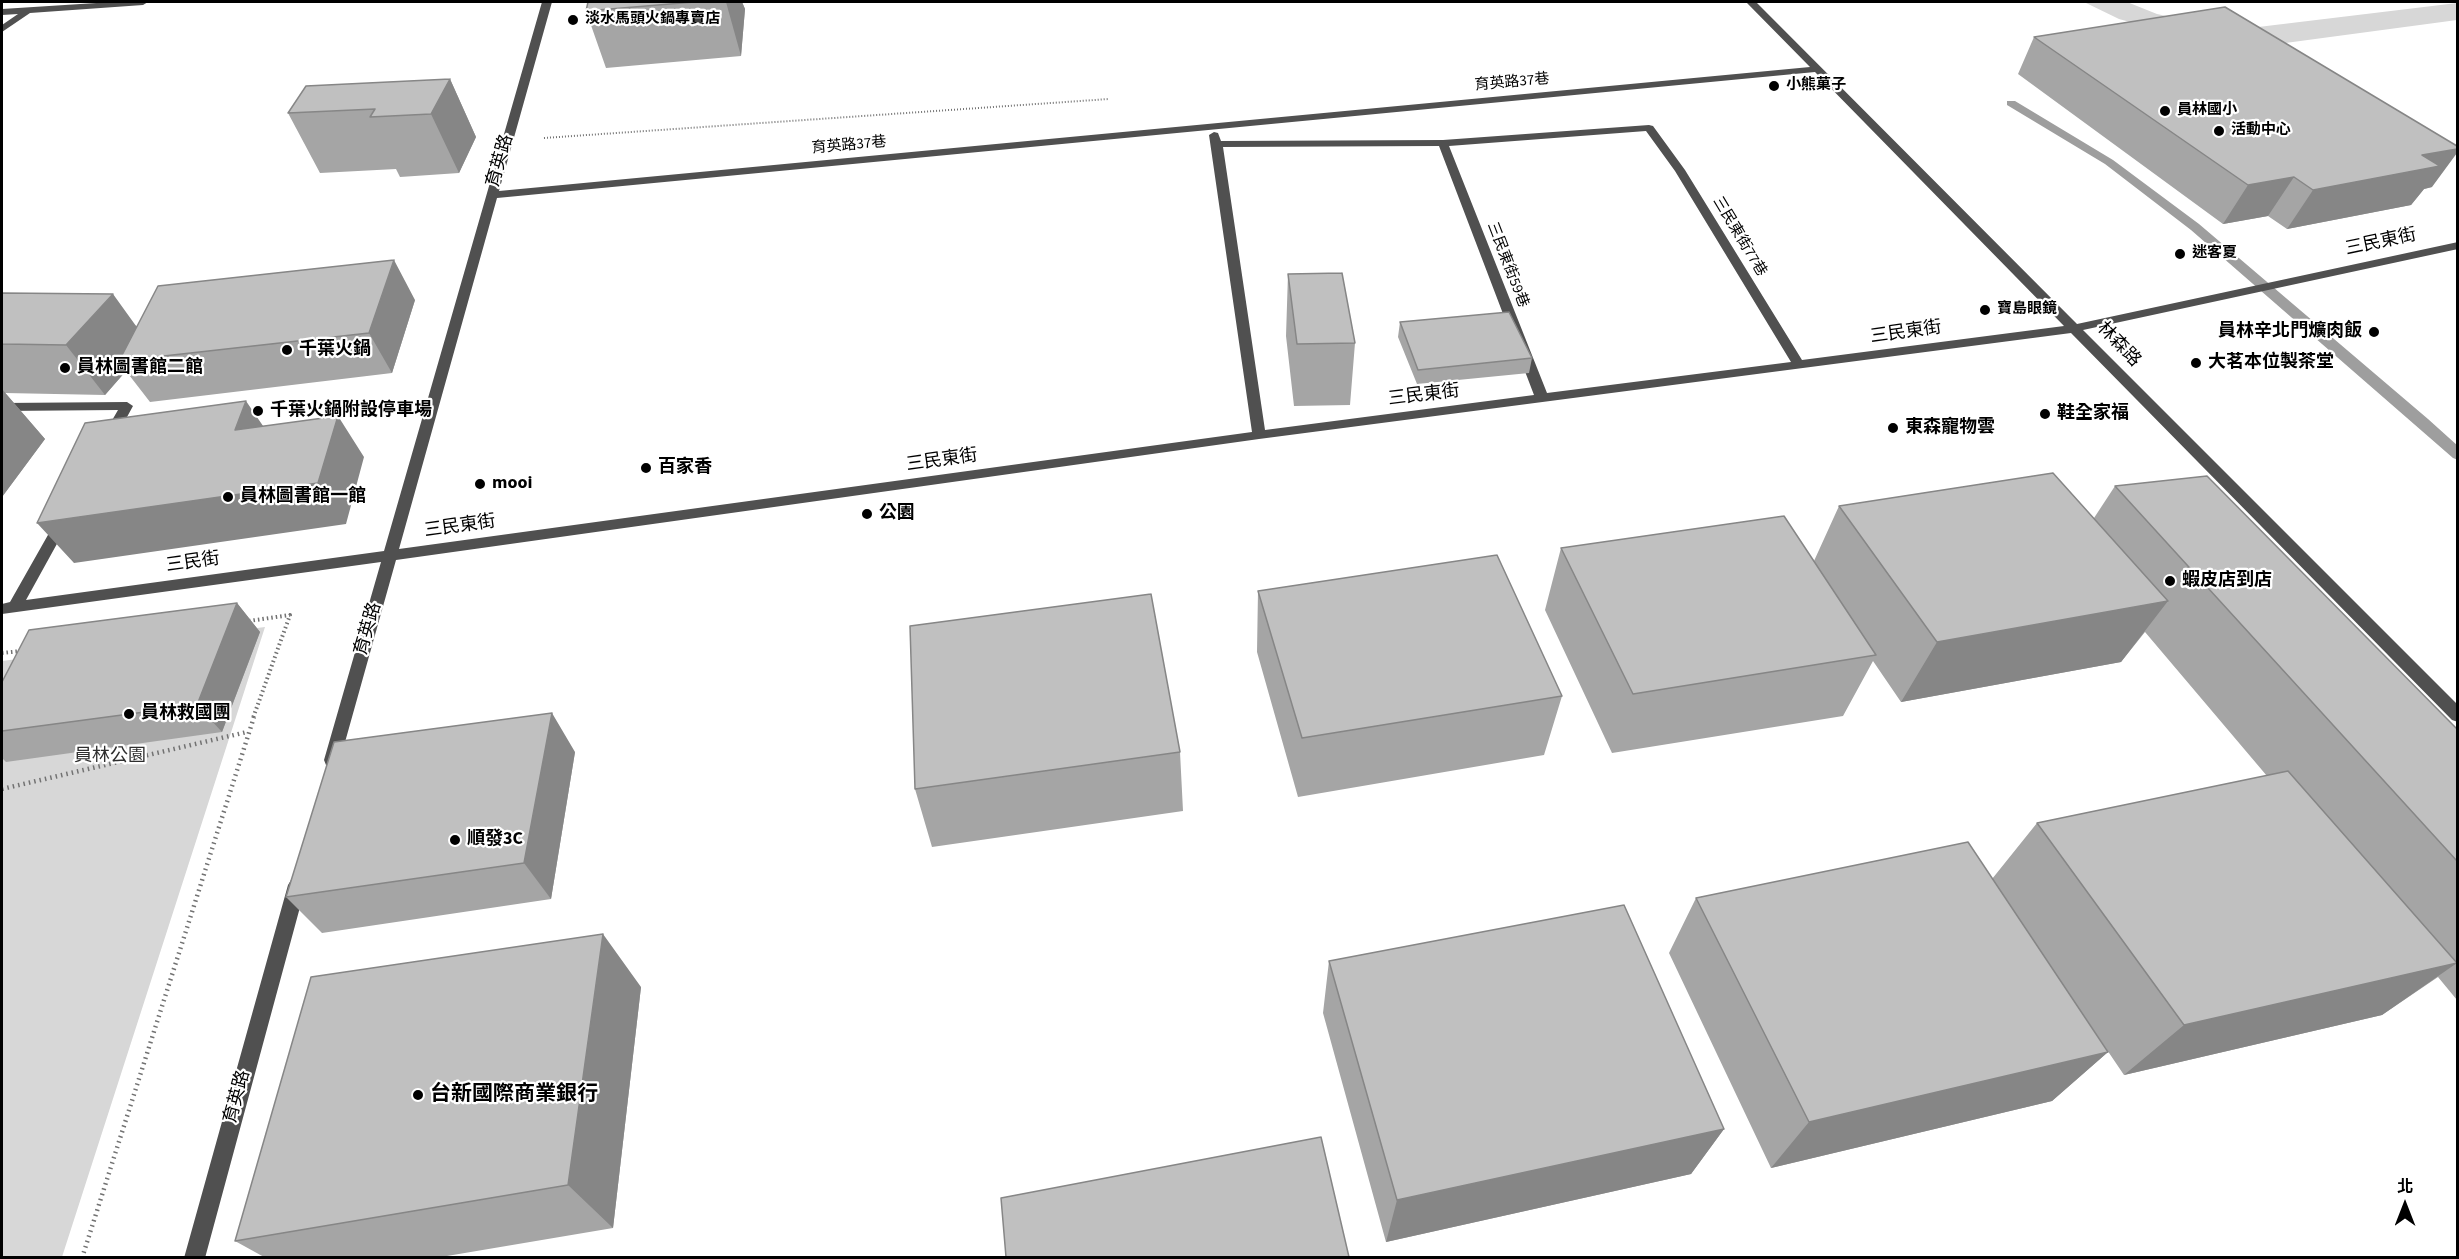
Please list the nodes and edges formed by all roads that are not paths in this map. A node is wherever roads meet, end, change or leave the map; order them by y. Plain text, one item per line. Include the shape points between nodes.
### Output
1 (40, 2) edge
2 (143, 2) edge
3 (548, 2) edge
4 (1751, 2) edge
5 (27, 11) junction
6 (2, 12) edge
7 (2, 29) edge
8 (1817, 69) junction
9 (1210, 127) junction
10 (1443, 143) junction
11 (1217, 144) junction
12 (491, 195) junction
13 (2457, 245) edge
14 (2077, 328) junction
15 (1798, 365) junction
16 (1542, 398) junction
17 (2, 407) edge
18 (1258, 435) junction
19 (104, 447) edge
20 (70, 507) edge
21 (390, 554) junction
22 (8, 609) edge
23 (2457, 716) edge
24 (328, 772) edge
25 (303, 864) edge
26 (194, 1257) edge

1 - 5 street
2 - 5 street
3 - 12 street, 育英路
4 - 8 street, 林森路
5 - 6 street
5 - 7 street
8 - 9 street, 育英路37巷
8 - 14 street, 林森路
9 - 11 street
9 - 12 street, 育英路37巷
10 - 11 street
10 - 15 street, 三民東街77巷 via 1649,128 1680,170
10 - 16 street, 三民東街59巷
11 - 18 street
12 - 21 street, 育英路
13 - 14 street, 三民東街
14 - 15 street, 三民東街
14 - 23 street, 林森路
15 - 16 street, 三民東街
16 - 18 street, 三民東街
17 - 19 street via 127,406
18 - 21 street, 三民東街
20 - 22 street
21 - 22 street, 三民街
21 - 24 street, 育英路
25 - 26 street, 育英路

